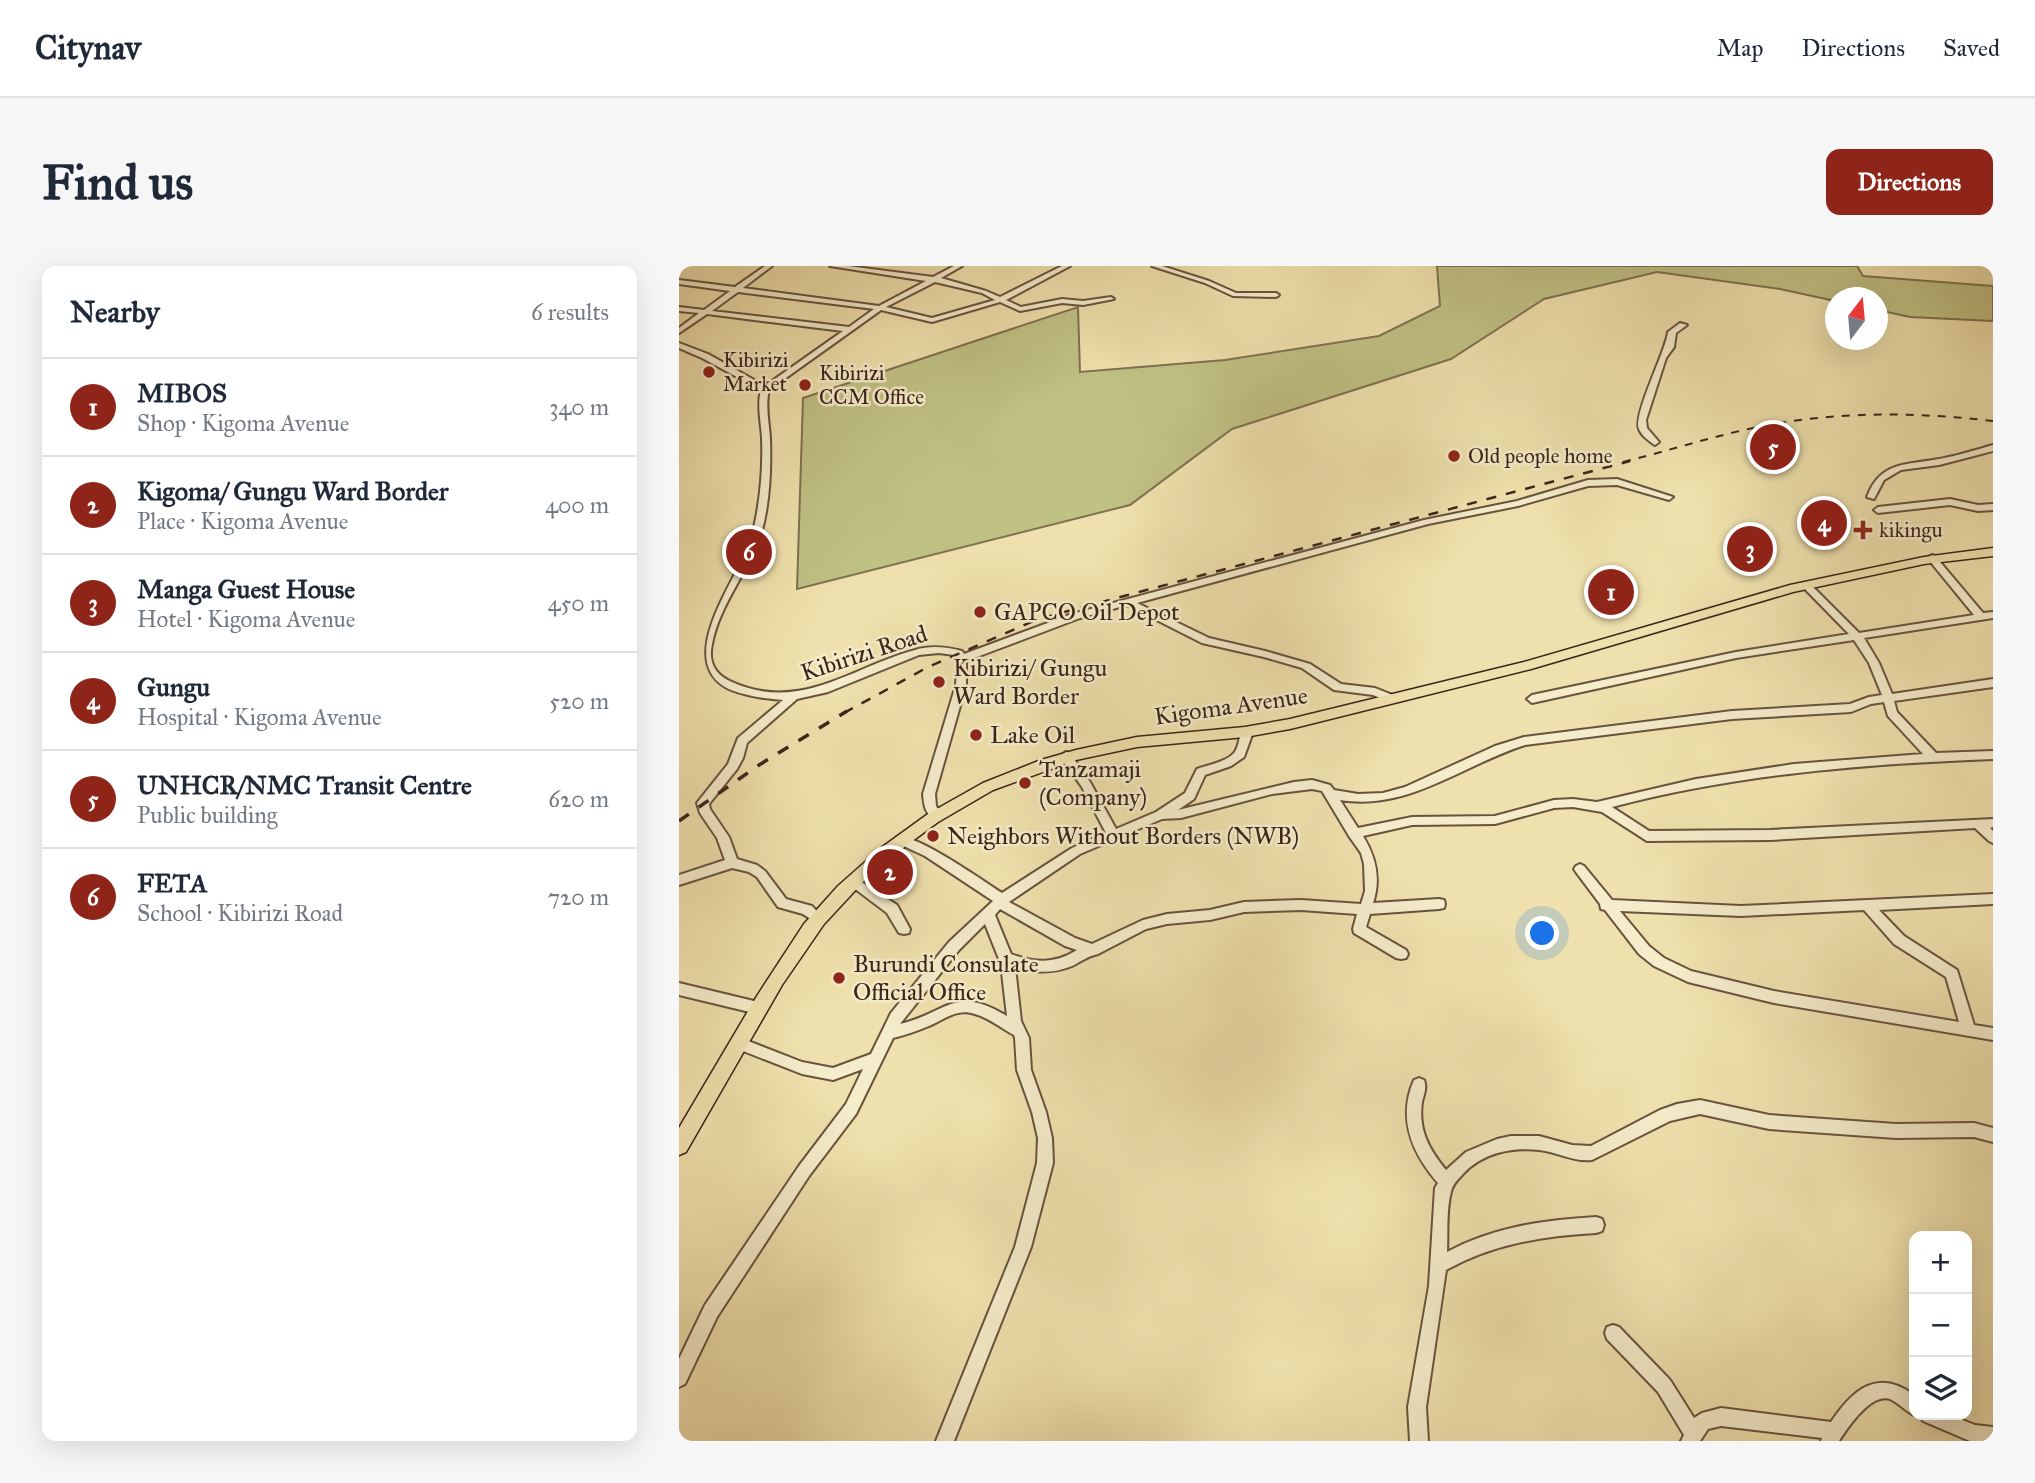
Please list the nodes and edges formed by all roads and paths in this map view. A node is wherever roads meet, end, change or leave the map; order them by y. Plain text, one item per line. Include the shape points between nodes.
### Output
1 (769, 266) edge
2 (833, 266) edge
3 (959, 266) edge
4 (1067, 266) edge
5 (1155, 266) edge
6 (934, 278) junction
7 (679, 282) edge
8 (738, 289) junction
9 (1276, 295) dead end
10 (1111, 299) dead end
11 (1002, 300) junction
12 (880, 308) junction
13 (679, 309) edge
14 (706, 312) junction
15 (1683, 324) dead end
16 (849, 329) junction
17 (679, 331) edge
18 (679, 345) edge
19 (765, 388) junction
20 (1655, 442) dead end
21 (1993, 448) edge
22 (1669, 497) dead end
23 (1871, 497) dead end
24 (1993, 508) edge
25 (1878, 510) dead end
26 (1993, 552) edge
27 (1932, 558) junction
28 (1806, 585) junction
29 (1129, 602) junction
30 (1993, 615) edge
31 (1980, 616) junction
32 (1857, 636) junction
33 (961, 659) junction
34 (1993, 682) edge
35 (793, 697) junction
36 (1391, 699) junction
37 (1532, 699) dead end
38 (1889, 699) junction
39 (1247, 732) junction
40 (1993, 755) edge
41 (1066, 756) junction
42 (1933, 757) junction
43 (1330, 794) junction
44 (1599, 806) junction
45 (937, 815) junction
46 (1160, 815) junction
47 (1993, 823) edge
48 (1978, 824) junction
49 (1353, 833) junction
50 (1113, 834) junction
51 (1993, 838) edge
52 (901, 840) junction
53 (732, 863) junction
54 (1580, 869) dead end
55 (679, 880) edge
56 (854, 882) junction
57 (1993, 899) edge
58 (1001, 902) junction
59 (1439, 904) dead end
60 (1606, 905) junction
61 (1867, 905) junction
62 (1367, 909) junction
63 (988, 914) junction
64 (818, 919) junction
65 (904, 929) dead end
66 (1089, 949) junction
67 (1401, 954) dead end
68 (1006, 958) junction
69 (679, 989) edge
70 (758, 1008) junction
71 (1968, 1029) junction
72 (1020, 1032) junction
73 (887, 1033) junction
74 (1993, 1034) edge
75 (737, 1043) junction
76 (874, 1059) junction
77 (1419, 1085) dead end
78 (1993, 1135) edge
79 (679, 1146) edge
80 (1447, 1181) junction
81 (1596, 1225) dead end
82 (1438, 1266) junction
83 (1613, 1333) dead end
84 (679, 1378) edge
85 (1909, 1403) edge
86 (1941, 1420) edge
87 (1833, 1436) edge
88 (1993, 1436) edge
89 (1691, 1437) edge
90 (944, 1441) edge
91 (1419, 1441) edge

1 - 8 street
2 - 6 street
3 - 6 street
4 - 11 street
5 - 9 street via 1235,295
6 - 11 street
6 - 12 street
7 - 8 street
8 - 12 street
8 - 14 street
10 - 11 street via 1062,300 1024,309
11 - 12 street via 939,320
12 - 16 street
13 - 14 street
14 - 16 street
14 - 17 street
15 - 20 street via 1672,332 1642,420 1643,429
16 - 19 street
18 - 19 street
19 - 35 street, Kibirizi Road via 767,466 758,530 714,624 706,666 749,691
21 - 23 street via 1892,470 1876,483
22 - 29 street via 1634,485 1599,481
24 - 25 street via 1950,502
26 - 27 main road, Kigoma Avenue
27 - 28 main road, Kigoma Avenue
27 - 31 street
28 - 32 street
28 - 36 main road, Kigoma Avenue via 1681,617 1511,670
29 - 33 street
29 - 36 street via 1206,642 1299,664 1338,687
30 - 31 street
31 - 32 street
32 - 37 street via 1736,655
32 - 38 street
33 - 35 street, Kibirizi Road via 953,651 931,650 823,691
33 - 45 street, Kibirizi Road via 958,702 929,794 930,807
34 - 38 street
35 - 53 street via 742,741 736,762 703,803
36 - 39 main road, Kigoma Avenue
38 - 42 street via 1898,723
38 - 43 street via 1851,708 1732,715 1524,741 1428,784 1377,799
39 - 41 main road, Kigoma Avenue via 1169,738
39 - 46 street via 1240,754 1201,772 1190,796
40 - 42 street
41 - 45 main road, Kigoma Avenue via 1015,773
41 - 50 street
42 - 44 street via 1848,761 1686,783
43 - 46 street via 1321,785 1305,786 1262,792 1196,812
43 - 49 street
44 - 48 street via 1647,836
44 - 49 street via 1554,804 1495,820 1412,821
45 - 52 main road, Kigoma Avenue
46 - 50 street
47 - 48 street
48 - 51 street
49 - 62 street via 1370,864
50 - 58 street via 1066,857
52 - 56 main road, Kigoma Avenue
52 - 58 street via 929,853
53 - 55 street
53 - 64 street via 753,868 782,904 807,910
54 - 60 street
56 - 64 main road, Kigoma Avenue
56 - 65 street via 892,909
57 - 61 street
58 - 63 street
58 - 66 street
59 - 62 street
60 - 61 street via 1741,911
60 - 71 street via 1644,950 1688,976 1774,997
61 - 71 street via 1899,940 1952,974
62 - 66 street via 1266,905 1167,919
62 - 67 street via 1359,929
63 - 68 street
63 - 73 street via 954,946
64 - 70 main road, Kigoma Avenue
66 - 68 street via 1043,968
68 - 72 street via 1014,1021
69 - 70 street
70 - 75 main road, Kigoma Avenue
71 - 74 street
72 - 73 street via 982,1008 961,1004
72 - 90 street via 1024,1070 1045,1138 1045,1163 1023,1247
73 - 76 street
75 - 76 street via 802,1068 833,1074
75 - 79 main road, Kigoma Avenue
76 - 84 street via 851,1108 711,1311
77 - 80 street via 1413,1105 1414,1134
78 - 80 street via 1974,1130 1896,1132 1780,1123 1688,1108 1669,1112 1592,1153 1539,1143 1488,1148 1467,1157
80 - 82 street
81 - 82 street via 1552,1227 1490,1240
82 - 91 street via 1417,1407
83 - 89 street via 1664,1386
85 - 87 street via 1890,1390 1876,1390 1842,1418
86 - 88 street
87 - 89 street via 1721,1417 1702,1422

